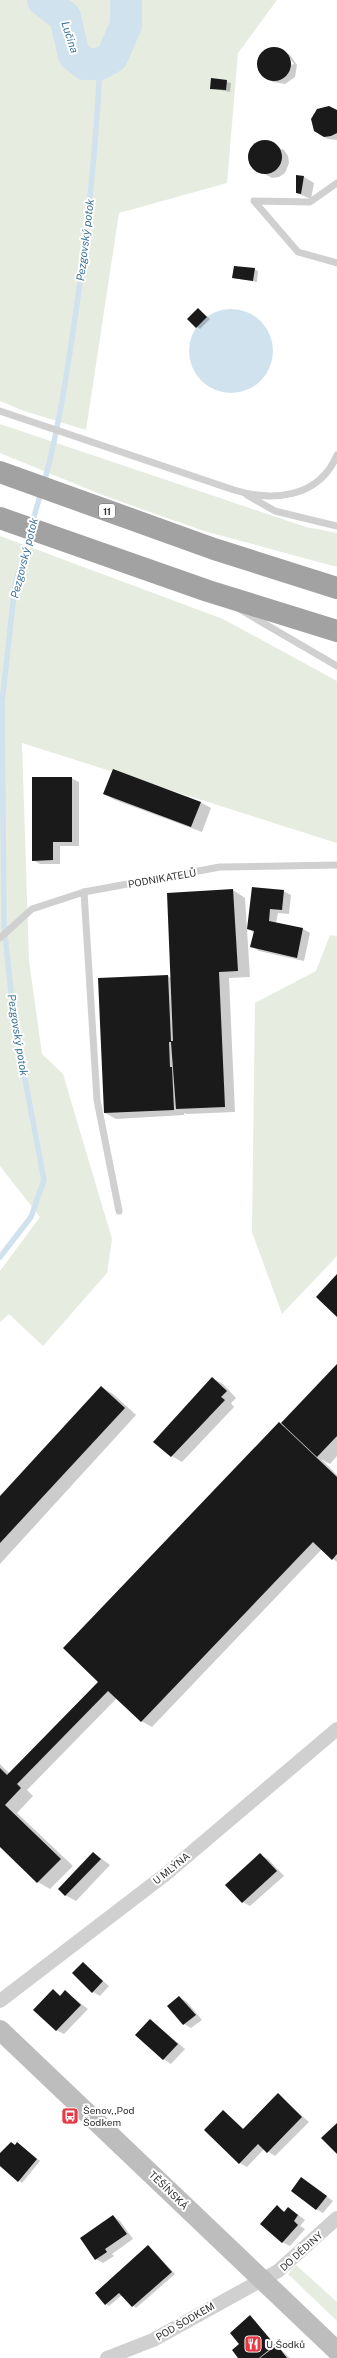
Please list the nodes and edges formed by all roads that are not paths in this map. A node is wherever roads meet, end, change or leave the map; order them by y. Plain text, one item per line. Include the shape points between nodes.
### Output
1 (337, 183) edge
2 (337, 263) edge
3 (0, 411) edge
4 (337, 455) edge
5 (0, 472) edge
6 (242, 492) junction
7 (0, 518) edge
8 (337, 526) edge
9 (337, 588) edge
10 (208, 591) junction
11 (337, 631) edge
12 (337, 666) edge
13 (337, 865) edge
14 (84, 892) junction
15 (0, 938) edge
16 (119, 1211) dead end
17 (337, 1729) edge
18 (0, 2001) edge
19 (0, 2030) edge
20 (337, 2218) edge
21 (262, 2280) junction
22 (337, 2351) edge
23 (107, 2358) edge

1 - 2 lane via 310,202 254,201 298,252
3 - 6 lane
4 - 6 lane via 324,475 300,492 278,497
5 - 9 highway, 11 via 214,549
6 - 8 lane via 275,511 303,520
7 - 10 highway
10 - 11 highway
10 - 12 lane
13 - 14 lane, PODNIKATELŮ via 220,868
14 - 15 lane, PODNIKATELŮ via 32,909
14 - 16 lane via 97,1100
17 - 18 street, U MLÝNA via 166,1874
19 - 21 main road, TĚŠÍNSKÁ
20 - 21 street, DO DĚDINY via 282,2268
21 - 22 main road, TĚŠÍNSKÁ
21 - 23 street, POD ŠODKEM via 153,2340

